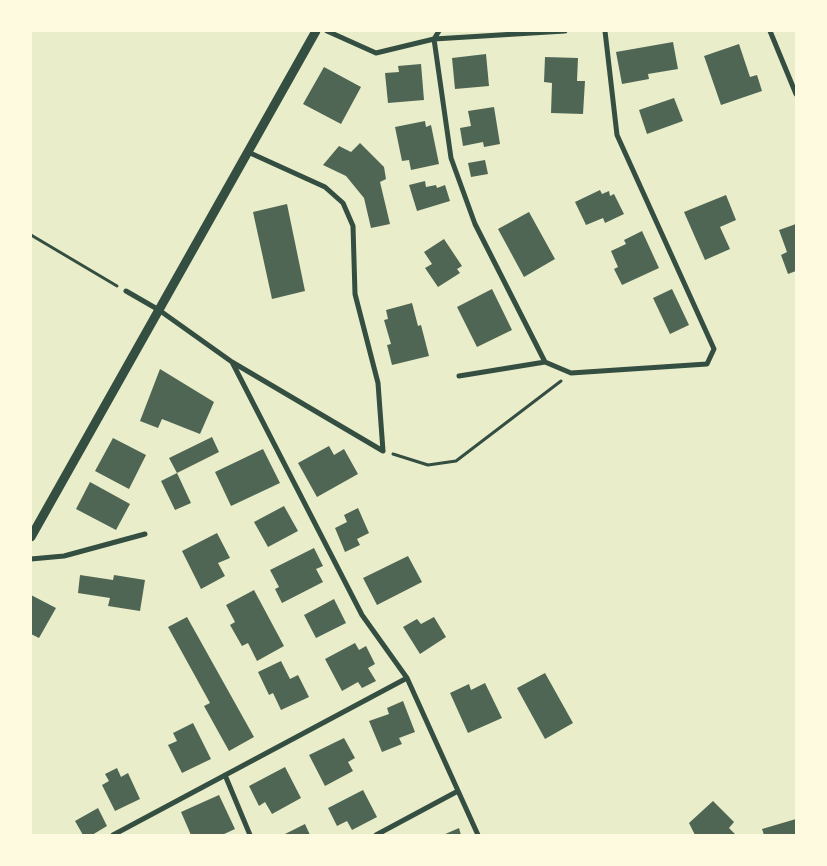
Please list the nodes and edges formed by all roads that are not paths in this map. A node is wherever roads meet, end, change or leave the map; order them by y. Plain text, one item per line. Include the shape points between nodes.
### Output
1 (316, 31) edge
2 (327, 31) edge
3 (439, 31) edge
4 (565, 31) edge
5 (604, 31) edge
6 (770, 31) edge
7 (434, 38) junction
8 (796, 94) edge
9 (248, 152) junction
10 (126, 291) road end
11 (159, 310) junction
12 (232, 362) junction
13 (545, 362) junction
14 (459, 376) dead end
15 (145, 534) dead end
16 (31, 537) edge
17 (31, 559) edge
18 (407, 678) junction
19 (225, 775) junction
20 (458, 791) junction
21 (113, 835) edge
22 (250, 835) edge
23 (376, 835) edge
24 (478, 835) edge

1 - 9 street
2 - 7 street via 376,53
3 - 7 street
4 - 7 street
5 - 13 street via 617,135 714,349 707,364 571,373
6 - 8 street
7 - 13 street via 451,158 475,224
9 - 11 street
9 - 12 street via 325,187 343,204 354,226 355,294 378,383 383,450
10 - 11 street
11 - 12 street
11 - 16 street
12 - 18 street via 362,615
13 - 14 street
15 - 17 street via 64,556
18 - 19 street
18 - 20 street
19 - 21 street
19 - 22 street
20 - 23 street
20 - 24 street

